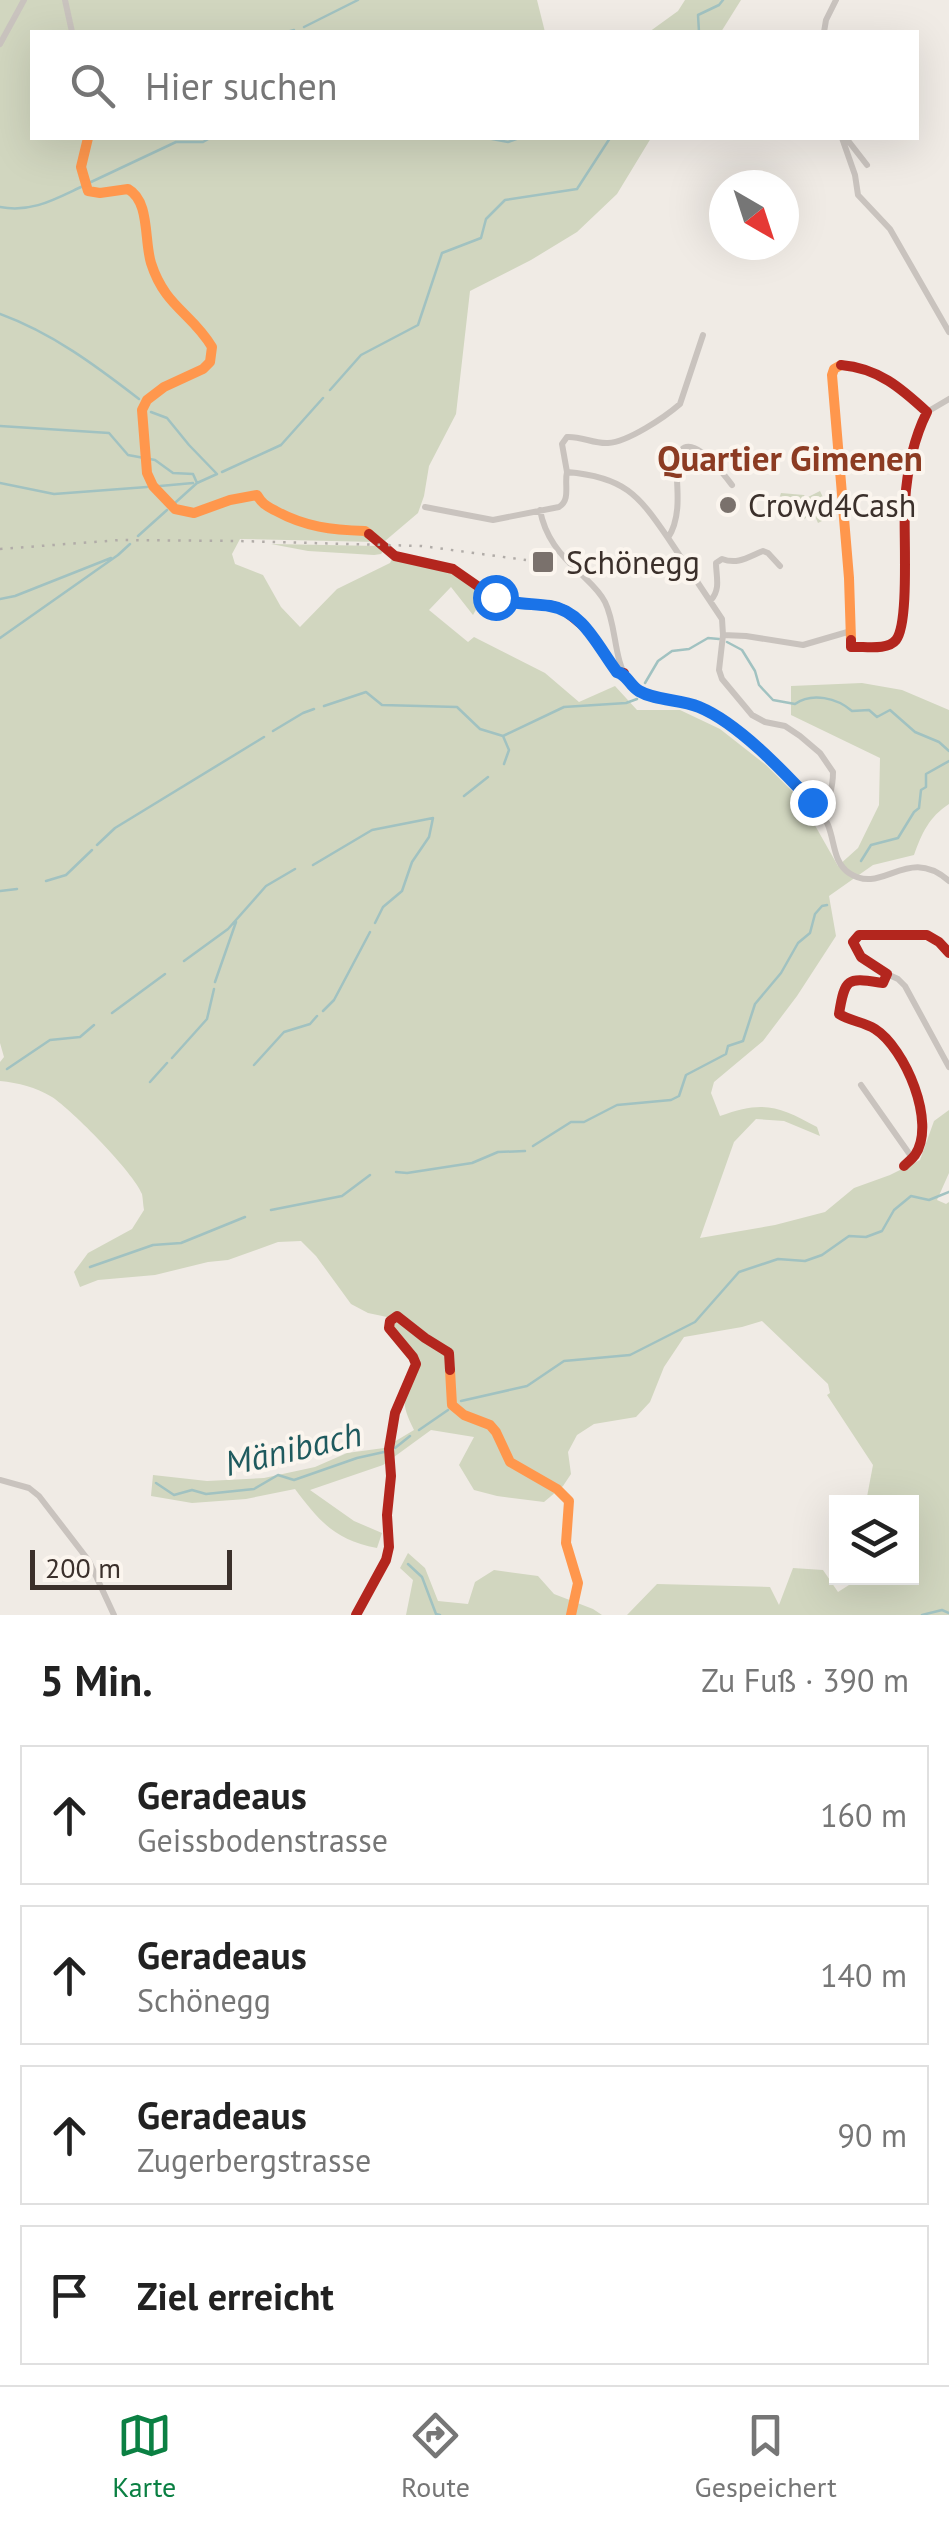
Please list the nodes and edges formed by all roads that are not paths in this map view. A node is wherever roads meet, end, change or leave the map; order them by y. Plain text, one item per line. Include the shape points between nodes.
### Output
1 (24, 0) edge
2 (65, 0) edge
3 (836, 0) edge
4 (72, 30) edge
5 (825, 30) edge
6 (0, 44) edge
7 (87, 140) edge
8 (845, 140) edge
9 (846, 140) edge
10 (867, 166) dead end
11 (949, 332) edge
12 (703, 335) dead end
13 (949, 399) edge
14 (926, 412) junction
15 (567, 472) junction
16 (732, 485) dead end
17 (425, 508) dead end
18 (540, 510) junction
19 (668, 538) junction
20 (780, 566) dead end
21 (710, 600) junction
22 (850, 631) junction
23 (723, 635) junction
24 (624, 673) junction
25 (820, 812) junction
26 (949, 880) edge
27 (949, 954) edge
28 (887, 974) junction
29 (949, 1066) edge
30 (861, 1085) dead end
31 (909, 1163) joint
32 (0, 1480) edge
33 (114, 1615) edge
34 (356, 1615) edge
35 (570, 1615) edge

1 - 6 street
2 - 4 street
3 - 5 street
7 - 24 street via 82,176 88,191 126,189 138,197 163,292 212,348 208,364 151,394 142,410 147,473 165,502 194,512 257,495 296,522 365,532 403,560 454,569 508,602 564,610
8 - 11 street via 857,193 890,228
9 - 10 street
12 - 15 street via 680,404 618,441 567,437
13 - 14 street
14 - 22 street via 906,488 899,634 889,646 851,647
14 - 22 street via 879,372 834,369
15 - 18 street via 564,504
15 - 19 street via 602,476 627,490
16 - 19 street via 702,452 682,450 676,463 677,517
17 - 18 street via 493,520
18 - 24 street via 556,549 606,604
19 - 21 street
20 - 21 street via 763,551 740,561 722,559
21 - 23 street
22 - 23 street via 803,645
23 - 25 street via 722,679 752,716 800,736 834,772
24 - 25 street via 637,690 715,715
25 - 26 street via 837,858 851,874 875,878 919,865
27 - 28 street via 927,935 859,935 854,951
28 - 29 street via 905,986
28 - 31 street via 877,984 849,981 840,1014 874,1028 905,1064 922,1128
30 - 31 street
32 - 33 street via 39,1496 90,1561
34 - 35 street via 389,1547 394,1414 416,1364 390,1328 397,1316 449,1353 452,1405 490,1424 509,1461 569,1501 565,1534 580,1588

